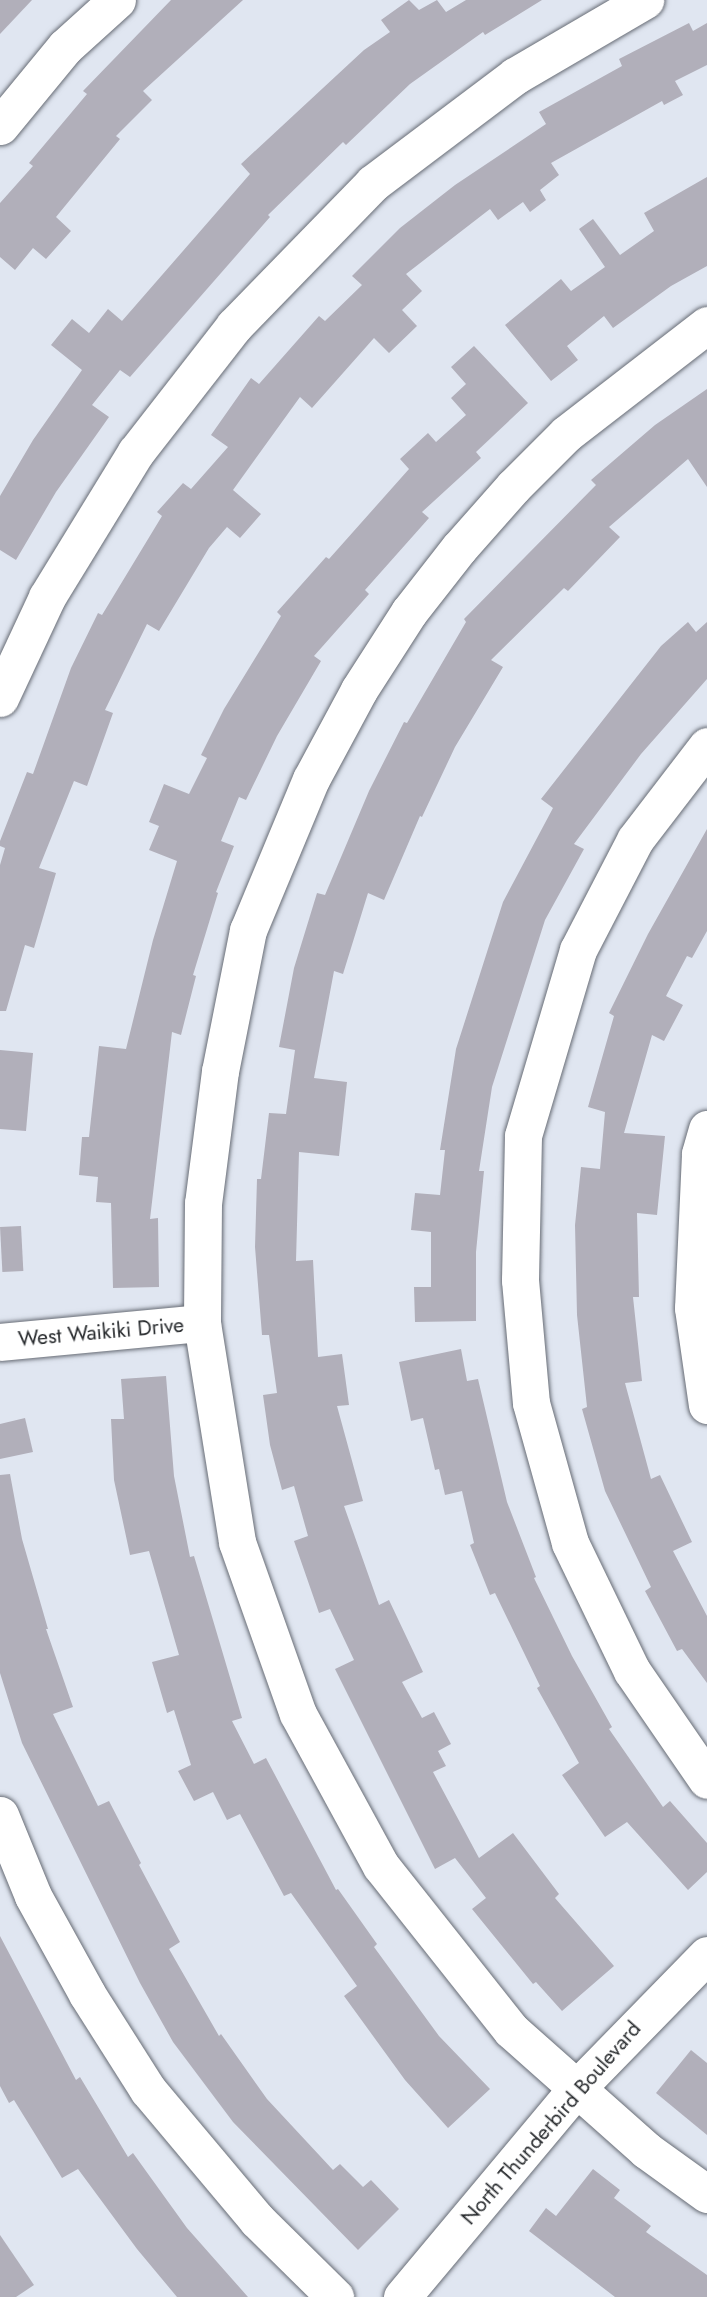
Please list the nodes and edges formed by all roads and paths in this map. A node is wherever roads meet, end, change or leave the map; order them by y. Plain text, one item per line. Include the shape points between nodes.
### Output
1 (117, 0) edge
2 (645, 0) edge
3 (0, 126) edge
4 (707, 325) edge
5 (0, 698) edge
6 (707, 746) edge
7 (707, 1129) edge
8 (202, 1323) junction
9 (0, 1342) edge
10 (707, 1405) edge
11 (707, 1780) edge
12 (0, 1815) edge
13 (707, 1955) edge
14 (577, 2088) junction
15 (707, 2194) edge
16 (335, 2297) edge
17 (402, 2297) edge

1 - 3 street via 65,47
2 - 5 street via 515,76 373,183 234,326 136,452 47,597
4 - 8 street via 566,435 459,548 359,690 311,779 248,930 227,1033 203,1203
6 - 11 street via 635,841 578,950 523,1136 520,1280 531,1403 570,1543 632,1671
7 - 10 street via 700,1154 693,1308
8 - 9 street, West Waikiki Drive
8 - 14 street via 237,1542 298,1714 381,1866 511,2030
12 - 16 street via 33,1896 87,1994 148,2090 257,2220
13 - 14 street, North Thunderbird Boulevard
14 - 15 street via 646,2150
14 - 17 street, North Thunderbird Boulevard

